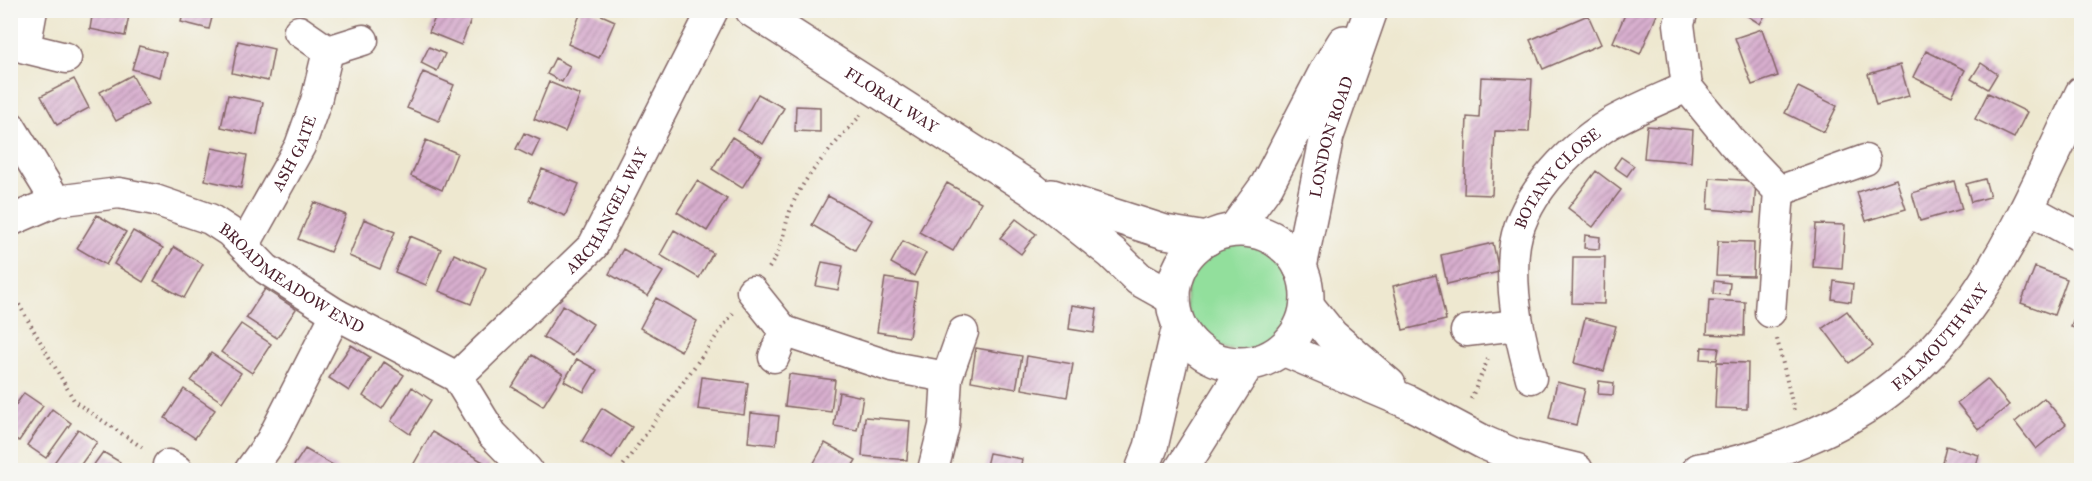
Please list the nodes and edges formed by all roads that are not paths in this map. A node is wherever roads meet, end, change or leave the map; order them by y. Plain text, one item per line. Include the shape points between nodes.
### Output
1 (32, 10) edge
2 (713, 10) edge
3 (752, 10) edge
4 (1363, 10) edge
5 (1371, 10) edge
6 (1683, 10) edge
7 (299, 32) dead end
8 (363, 40) dead end
9 (328, 51) junction
10 (18, 52) edge
11 (66, 57) dead end
12 (1687, 87) junction
13 (2082, 93) edge
14 (10, 126) edge
15 (1864, 160) dead end
16 (1033, 190) junction
17 (1779, 191) junction
18 (56, 201) junction
19 (2027, 208) junction
20 (10, 221) edge
21 (1221, 234) junction
22 (2082, 238) edge
23 (244, 246) junction
24 (1300, 267) junction
25 (752, 291) dead end
26 (1307, 305) junction
27 (1176, 312) junction
28 (1770, 312) road end
29 (336, 314) junction
30 (1509, 326) junction
31 (1466, 331) dead end
32 (963, 332) dead end
33 (1283, 349) junction
34 (1247, 365) junction
35 (457, 377) junction
36 (947, 377) junction
37 (1531, 378) dead end
38 (1408, 402) junction
39 (250, 471) edge
40 (527, 471) edge
41 (933, 471) edge
42 (1142, 471) edge
43 (1181, 471) edge
44 (1576, 471) edge
45 (1699, 471) edge

1 - 10 street
2 - 35 street, ARCHANGEL WAY via 593,246
3 - 16 street, FLORAL WAY
4 - 21 street, LONDON ROAD via 1326,71 1267,185
5 - 24 street, LONDON ROAD via 1327,136
6 - 12 street via 1679,24
7 - 9 street
8 - 9 street
9 - 23 street, ASH GATE via 300,146
10 - 11 street
12 - 17 street
12 - 30 street, BOTANY CLOSE via 1608,124 1566,157 1528,203 1514,251
13 - 19 street, FALMOUTH WAY
14 - 18 street
15 - 17 street
16 - 21 street, FLORAL WAY via 1165,232
16 - 27 street, FLORAL WAY via 1112,253
17 - 28 street
18 - 20 street, BROADMEADOW END
18 - 23 street, BROADMEADOW END via 119,193 155,200 210,219
19 - 22 street
19 - 45 street, FALMOUTH WAY via 1974,302 1937,347 1887,394 1863,411 1770,454
21 - 24 street via 1257,231 1277,240
21 - 27 street via 1195,247 1181,264 1173,284
23 - 29 street, BROADMEADOW END via 266,269
24 - 26 street
25 - 36 street via 779,344
26 - 33 street via 1296,335
26 - 38 street via 1332,336
27 - 34 street via 1191,344 1208,357 1227,364
27 - 42 street via 1151,447
29 - 35 street, BROADMEADOW END
29 - 39 street via 271,441
30 - 31 street
30 - 37 street, BOTANY CLOSE
32 - 36 street
33 - 34 street via 1266,360
33 - 38 street
34 - 43 street
35 - 40 street via 492,434
36 - 41 street via 944,426
38 - 44 street via 1513,455

